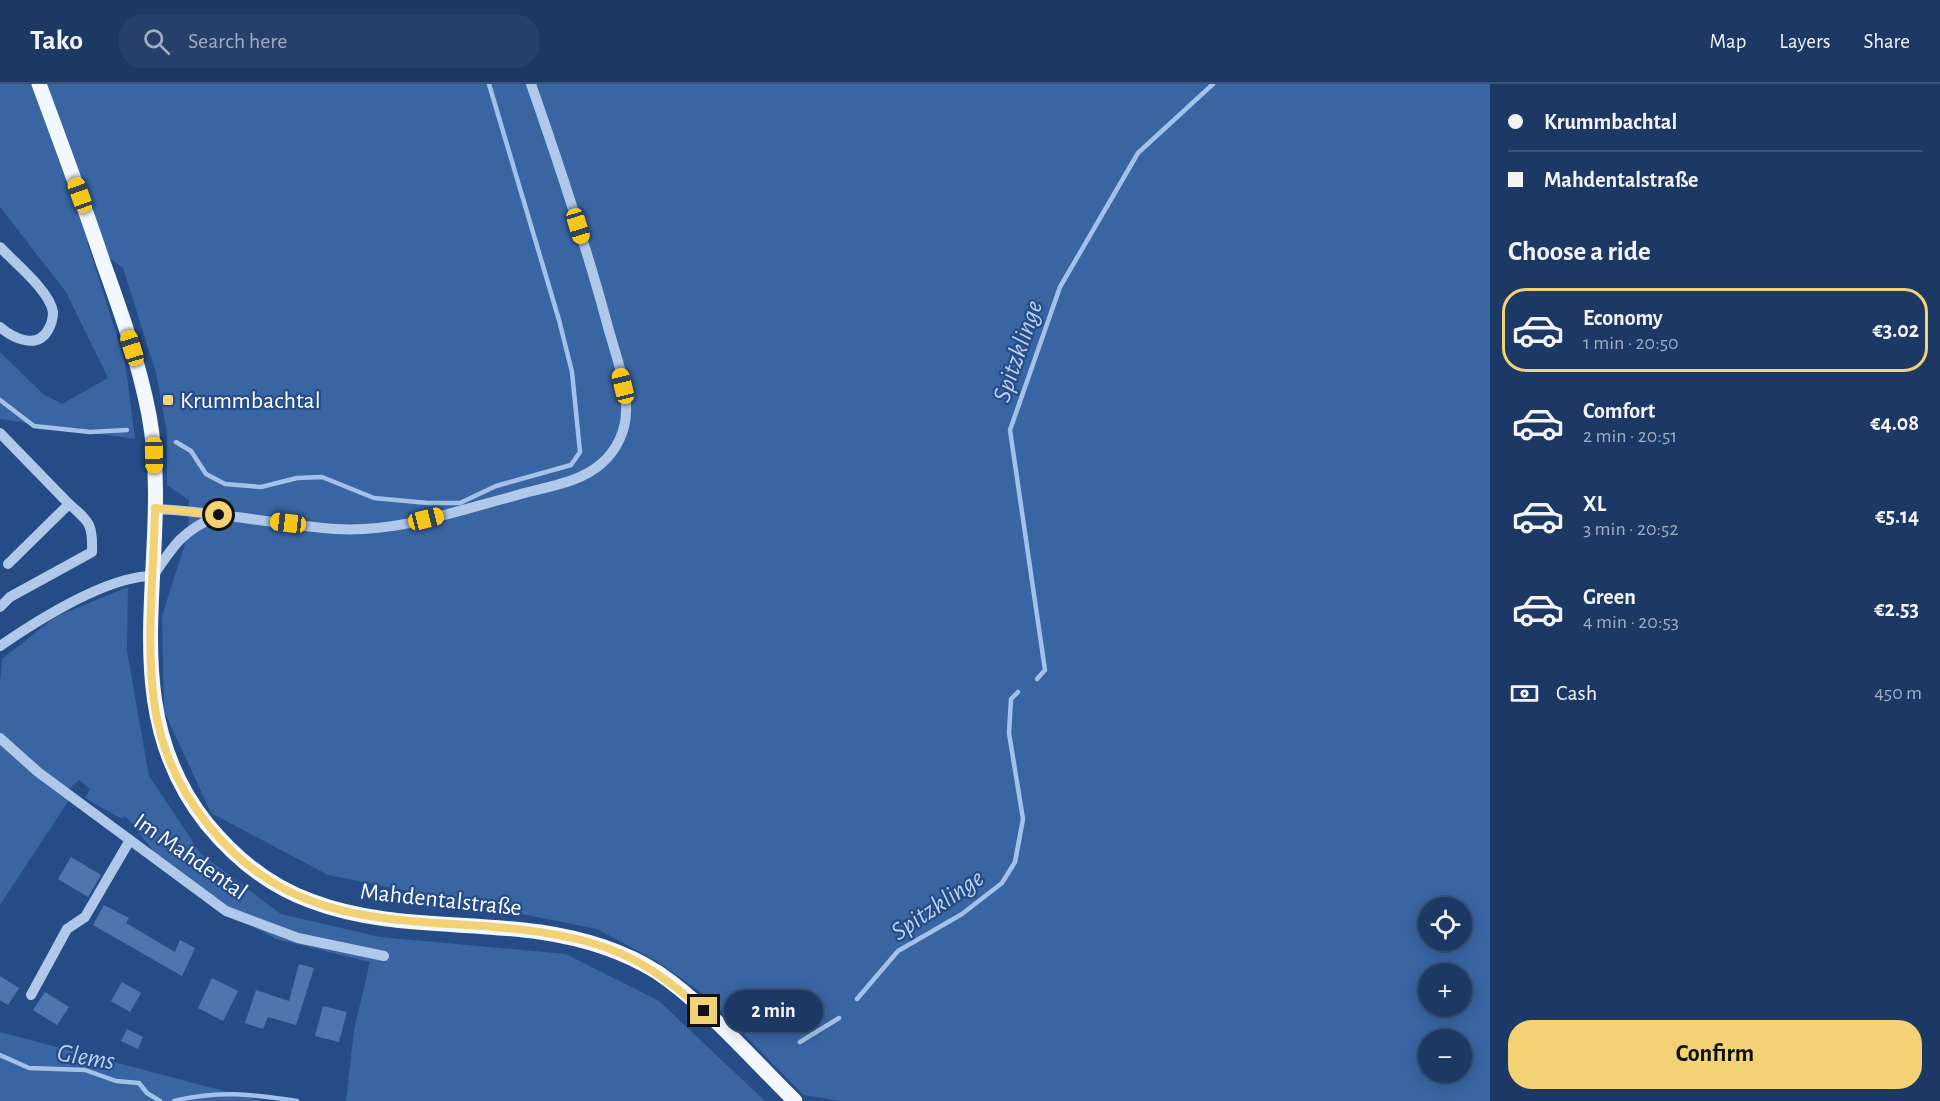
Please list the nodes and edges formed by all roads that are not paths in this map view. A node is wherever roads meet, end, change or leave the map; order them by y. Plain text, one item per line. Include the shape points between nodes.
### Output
1 (39, 84) edge
2 (531, 84) edge
3 (0, 247) edge
4 (0, 327) edge
5 (0, 433) edge
6 (69, 504) junction
7 (155, 508) junction
8 (219, 515) junction
9 (8, 564) dead end
10 (153, 576) junction
11 (0, 607) edge
12 (0, 646) edge
13 (0, 738) edge
14 (130, 840) junction
15 (384, 956) dead end
16 (31, 995) dead end
17 (795, 1101) edge

1 - 7 main road, Mahdentalstraße via 136,360 152,432
2 - 8 street via 597,287 623,386 626,411 622,434 613,452 581,477 403,525 336,529
3 - 4 street via 44,294 53,312 45,335 35,341 26,342
5 - 6 street
6 - 9 street
6 - 11 street via 93,531 92,552 10,597
7 - 8 street
7 - 10 main road, Mahdentalstraße
8 - 10 street via 193,527 181,538
10 - 12 street via 135,576 49,613
10 - 17 main road, Mahdentalstraße via 155,708 173,770 217,836 262,877 335,910 386,920 539,932 620,953 657,972 685,994
13 - 14 street, Im Mahdental via 38,772
14 - 15 street, Im Mahdental via 226,911 298,938
14 - 16 street via 85,917 67,929

